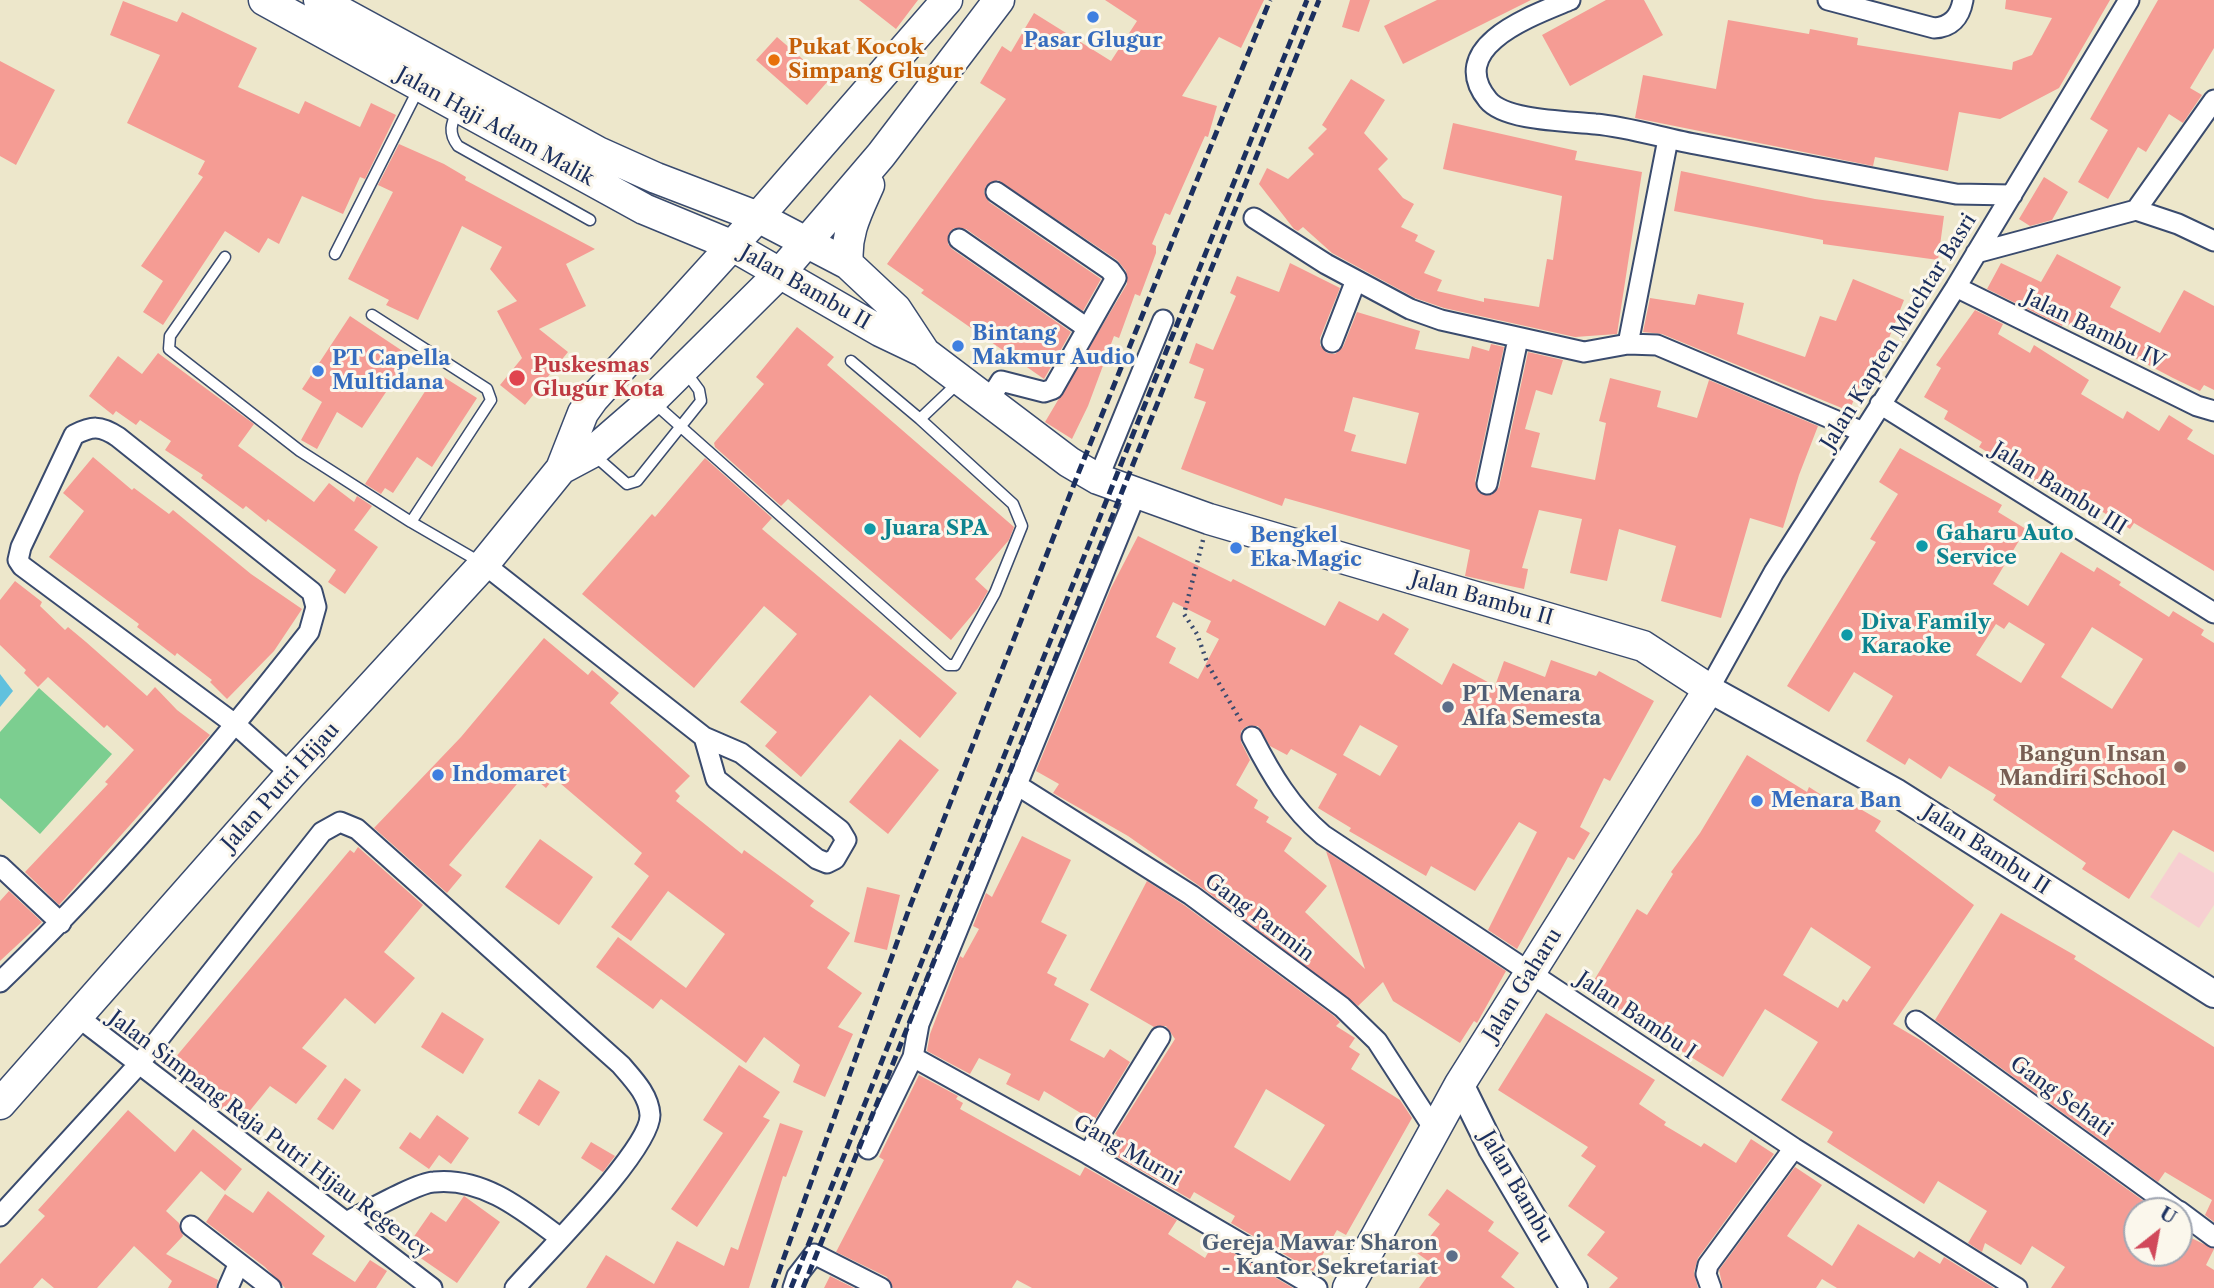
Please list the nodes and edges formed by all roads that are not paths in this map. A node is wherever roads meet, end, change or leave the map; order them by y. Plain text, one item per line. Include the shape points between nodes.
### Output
1 (264, 0) edge
2 (319, 0) edge
3 (947, 0) edge
4 (999, 0) edge
5 (1570, 0) edge
6 (1828, 0) edge
7 (1963, 0) edge
8 (2129, 0) edge
9 (420, 86) junction
10 (2214, 100) edge
11 (459, 109) junction
12 (1668, 139) junction
13 (881, 155) junction
14 (996, 191) dead end
15 (2012, 195) junction
16 (2136, 210) junction
17 (758, 217) junction
18 (1254, 218) dead end
19 (590, 220) dead end
20 (959, 239) dead end
21 (2214, 241) edge
22 (807, 242) junction
23 (731, 245) junction
24 (1976, 253) junction
25 (335, 254) dead end
26 (225, 257) dead end
27 (848, 264) junction
28 (781, 272) junction
29 (1356, 280) junction
30 (1956, 287) junction
31 (372, 315) dead end
32 (1163, 320) dead end
33 (1087, 328) junction
34 (1518, 339) junction
35 (1332, 342) dead end
36 (1628, 344) junction
37 (925, 353) junction
38 (851, 361) dead end
39 (684, 369) junction
40 (962, 379) junction
41 (989, 400) junction
42 (651, 401) junction
43 (1880, 404) junction
44 (2214, 411) edge
45 (920, 419) junction
46 (682, 427) junction
47 (1863, 432) junction
48 (592, 453) junction
49 (561, 469) junction
50 (1098, 479) junction
51 (1487, 484) dead end
52 (1136, 494) junction
53 (411, 522) junction
54 (484, 564) junction
55 (2214, 613) edge
56 (1709, 689) junction
57 (236, 725) junction
58 (704, 737) junction
59 (1252, 737) road end
60 (291, 774) junction
61 (1017, 785) junction
62 (0, 866) edge
63 (61, 923) junction
64 (1530, 973) junction
65 (0, 982) edge
66 (2214, 994) edge
67 (78, 1017) junction
68 (1916, 1021) dead end
69 (1160, 1037) dead end
70 (913, 1057) junction
71 (139, 1063) junction
72 (1455, 1093) junction
73 (0, 1104) edge
74 (1435, 1129) junction
75 (1794, 1148) junction
76 (868, 1149) dead end
77 (1088, 1154) junction
78 (2160, 1197) edge
79 (0, 1216) edge
80 (2193, 1221) edge
81 (346, 1222) junction
82 (191, 1226) dead end
83 (559, 1237) junction
84 (2214, 1237) edge
85 (238, 1265) junction
86 (228, 1288) edge
87 (271, 1288) edge
88 (432, 1288) edge
89 (515, 1288) edge
90 (793, 1288) edge
91 (881, 1288) edge
92 (1317, 1288) edge
93 (1348, 1288) edge
94 (1574, 1288) edge
95 (1711, 1288) edge
96 (2017, 1288) edge

1 - 9 main road, Jalan Haji Adam Malik
2 - 17 main road, Jalan Haji Adam Malik via 597,152
3 - 17 main road, Jalan Putri Hijau
4 - 13 main road
5 - 12 street via 1512,24 1486,45 1478,65 1478,83 1488,101 1520,115 1608,125
6 - 7 street via 1934,28 1949,25
8 - 15 street, Jalan Kapten Muchtar Basri
9 - 11 main road, Jalan Haji Adam Malik
9 - 25 lane
10 - 16 street
11 - 19 lane via 451,136 458,146
11 - 23 main road, Jalan Haji Adam Malik via 644,209
12 - 15 street via 1956,194
12 - 36 street
13 - 22 main road, Jalan Putri Hijau
13 - 27 main road via 849,231
14 - 33 street via 1115,274
15 - 24 street, Jalan Kapten Muchtar Basri
16 - 21 street
16 - 24 street
17 - 22 main road, Jalan Bambu II
17 - 23 main road, Jalan Putri Hijau
18 - 29 street
20 - 33 street
22 - 27 main road, Jalan Bambu II
22 - 28 main road, Jalan Putri Hijau
23 - 28 main road, Jalan Bambu II
23 - 49 main road, Jalan Putri Hijau via 593,399
24 - 30 street, Jalan Kapten Muchtar Basri
26 - 53 lane via 170,336 169,349 300,451
27 - 37 main road, Jalan Bambu II via 896,309
28 - 37 main road, Jalan Bambu II
28 - 39 main road, Jalan Putri Hijau
29 - 34 street via 1410,309
29 - 35 street
30 - 43 street, Jalan Kapten Muchtar Basri
30 - 44 street, Jalan Bambu IV
31 - 53 lane via 490,394 491,400
32 - 50 street
33 - 41 street via 1053,389 1044,392 1001,381
34 - 36 street via 1584,352
34 - 51 street
36 - 47 street via 1657,345
37 - 40 main road, Jalan Bambu II
38 - 45 lane
39 - 42 main road, Jalan Putri Hijau
39 - 46 lane via 701,401
40 - 41 main road, Jalan Bambu II
40 - 45 lane
41 - 50 main road, Jalan Bambu II
42 - 46 lane
42 - 48 main road, Jalan Putri Hijau
43 - 47 street, Jalan Kapten Muchtar Basri
43 - 55 street, Jalan Bambu III
45 - 46 lane via 1013,504 1021,526 995,593 955,666 948,665
46 - 48 lane via 637,481 627,484
47 - 56 street, Jalan Kapten Muchtar Basri via 1774,572
48 - 49 main road, Jalan Putri Hijau
49 - 54 main road, Jalan Putri Hijau
50 - 52 main road, Jalan Bambu II
52 - 56 main road, Jalan Bambu II via 1643,646
52 - 61 street
53 - 54 lane
54 - 58 street
54 - 60 main road, Jalan Putri Hijau
56 - 64 main road, Jalan Gaharu
56 - 66 street, Jalan Bambu II via 1897,793
57 - 57 street via 18,560 74,435 90,427 103,428 312,592 316,607 309,632
57 - 60 street
57 - 63 street
58 - 58 street via 741,752 840,830 846,839 835,859 827,863 817,859 716,779
59 - 64 street, Jalan Bambu I via 1272,775 1307,821
60 - 67 main road, Jalan Putri Hijau
61 - 70 street via 919,1024
61 - 74 street, Gang Parmin via 1191,895 1342,1007 1377,1041
62 - 63 street
63 - 65 street
64 - 72 main road, Jalan Gaharu
64 - 75 street, Jalan Bambu I
67 - 71 street, Jalan Simpang Raja Putri Hijau Regency
67 - 73 main road, Jalan Putri Hijau
68 - 78 street, Gang Sehati
69 - 77 street
70 - 76 street
70 - 77 street, Gang Murni
71 - 79 street
71 - 81 street, Jalan Simpang Raja Putri Hijau Regency
71 - 83 street via 322,832 340,822 357,830 621,1065 643,1092 650,1116 646,1134 625,1165
72 - 74 main road, Jalan Gaharu
72 - 94 street, Jalan Bambu
74 - 93 main road, Jalan Gaharu
75 - 95 street via 1708,1265 1706,1277
75 - 96 street, Jalan Bambu I
77 - 92 street, Gang Murni
80 - 84 street, Gang Sehati
81 - 83 street via 432,1182 467,1184 510,1201
81 - 88 street, Jalan Simpang Raja Putri Hijau Regency
82 - 85 street
83 - 89 street
85 - 86 street
85 - 87 street
90 - 91 street via 814,1254

